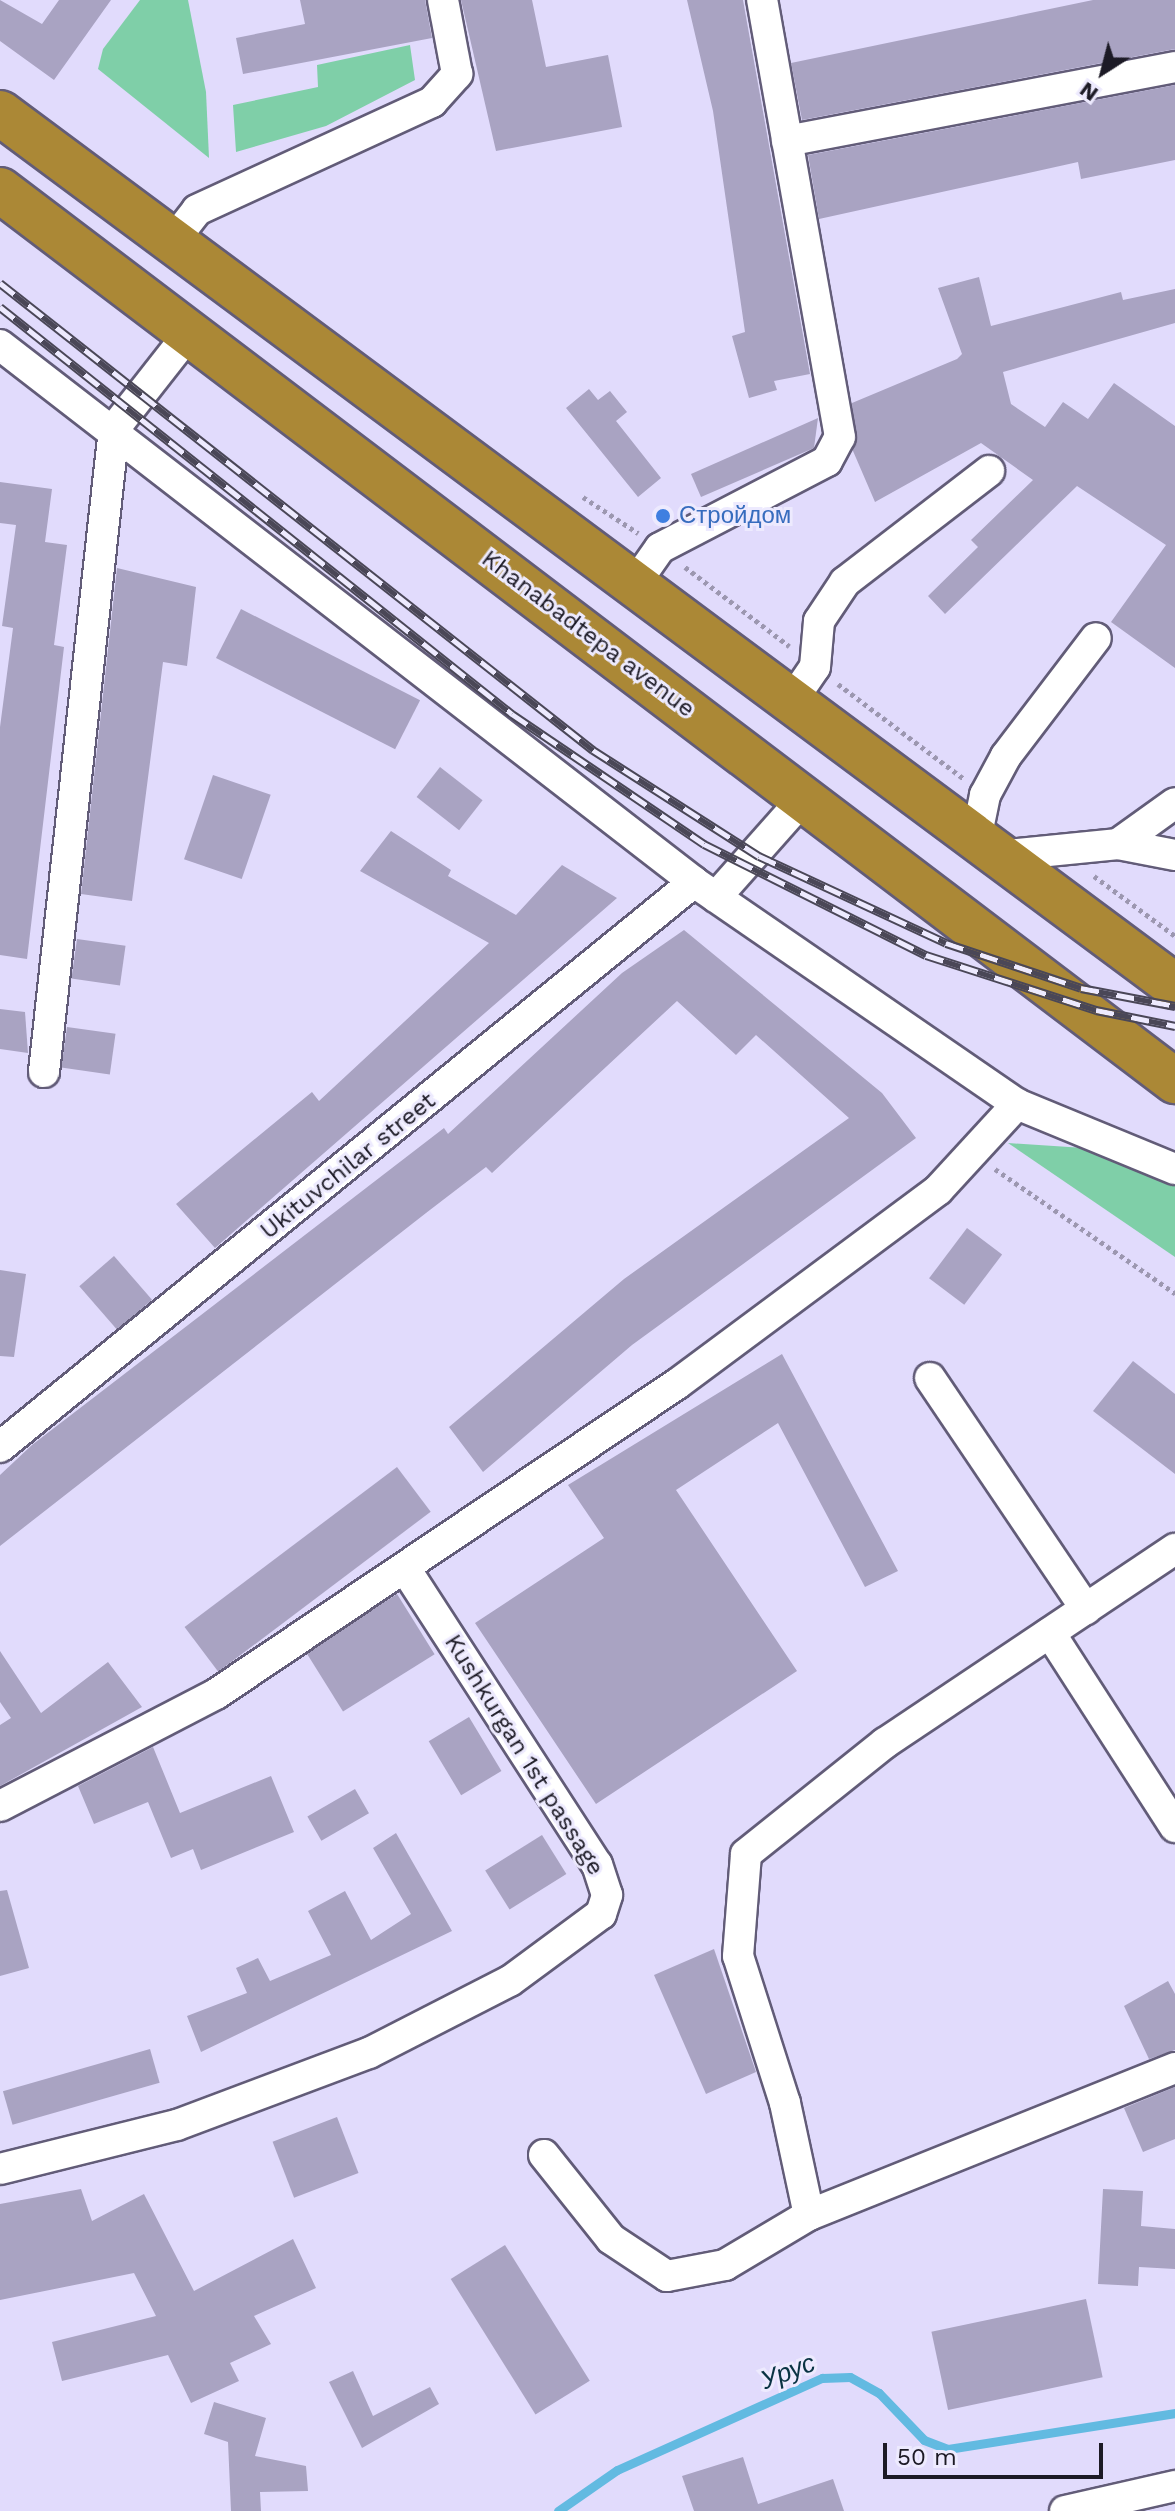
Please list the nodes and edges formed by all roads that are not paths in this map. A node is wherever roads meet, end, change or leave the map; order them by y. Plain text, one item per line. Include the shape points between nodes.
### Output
1 (443, 0) edge
2 (762, 0) edge
3 (1175, 67) edge
4 (0, 113) edge
5 (787, 141) junction
6 (0, 190) edge
7 (173, 241) junction
8 (190, 332) junction
9 (0, 345) edge
10 (114, 429) junction
11 (989, 471) dead end
12 (634, 585) junction
13 (1096, 638) dead end
14 (791, 702) junction
15 (804, 798) junction
16 (1175, 803) edge
17 (1118, 844) junction
18 (987, 848) junction
19 (1175, 855) edge
20 (705, 890) junction
21 (1175, 986) edge
22 (44, 1072) dead end
23 (1175, 1081) edge
24 (1017, 1104) junction
25 (1175, 1169) edge
26 (930, 1378) dead end
27 (0, 1447) edge
28 (1175, 1549) edge
29 (406, 1570) junction
30 (1086, 1609) junction
31 (1050, 1633) junction
32 (0, 1806) edge
33 (1175, 1827) edge
34 (1175, 2068) edge
35 (544, 2155) dead end
36 (0, 2169) edge
37 (809, 2215) junction
38 (1175, 2486) edge
39 (1065, 2511) edge

1 - 7 street via 457,74 432,102 197,210
2 - 5 street
3 - 5 street
4 - 7 highway
5 - 12 street via 840,437 827,461 660,548
6 - 8 highway, Khanabadtepa avenue
7 - 12 highway
8 - 10 street
8 - 15 highway, Khanabadtepa avenue
9 - 10 street
10 - 20 street
10 - 22 street
11 - 14 street via 845,582 819,621 815,667
12 - 14 highway
13 - 18 street via 1006,756 985,795
14 - 18 highway
15 - 20 street, Ukituvchilar street
15 - 23 highway, Khanabadtepa avenue
16 - 17 street
17 - 18 street
17 - 19 street
18 - 21 highway
20 - 24 street
20 - 27 street, Ukituvchilar street
24 - 25 street
24 - 29 street via 983,1148 799,1297
26 - 30 street
28 - 30 street
29 - 32 street via 216,1694
29 - 36 street, Kushkurgan 1st passage via 597,1865 607,1895 601,1914 510,1981 343,2064 177,2125
30 - 31 street
31 - 33 street
31 - 37 street via 885,1743 746,1854 738,1956 785,2103
34 - 37 street
35 - 37 street via 611,2239 667,2276 725,2265
38 - 39 street

